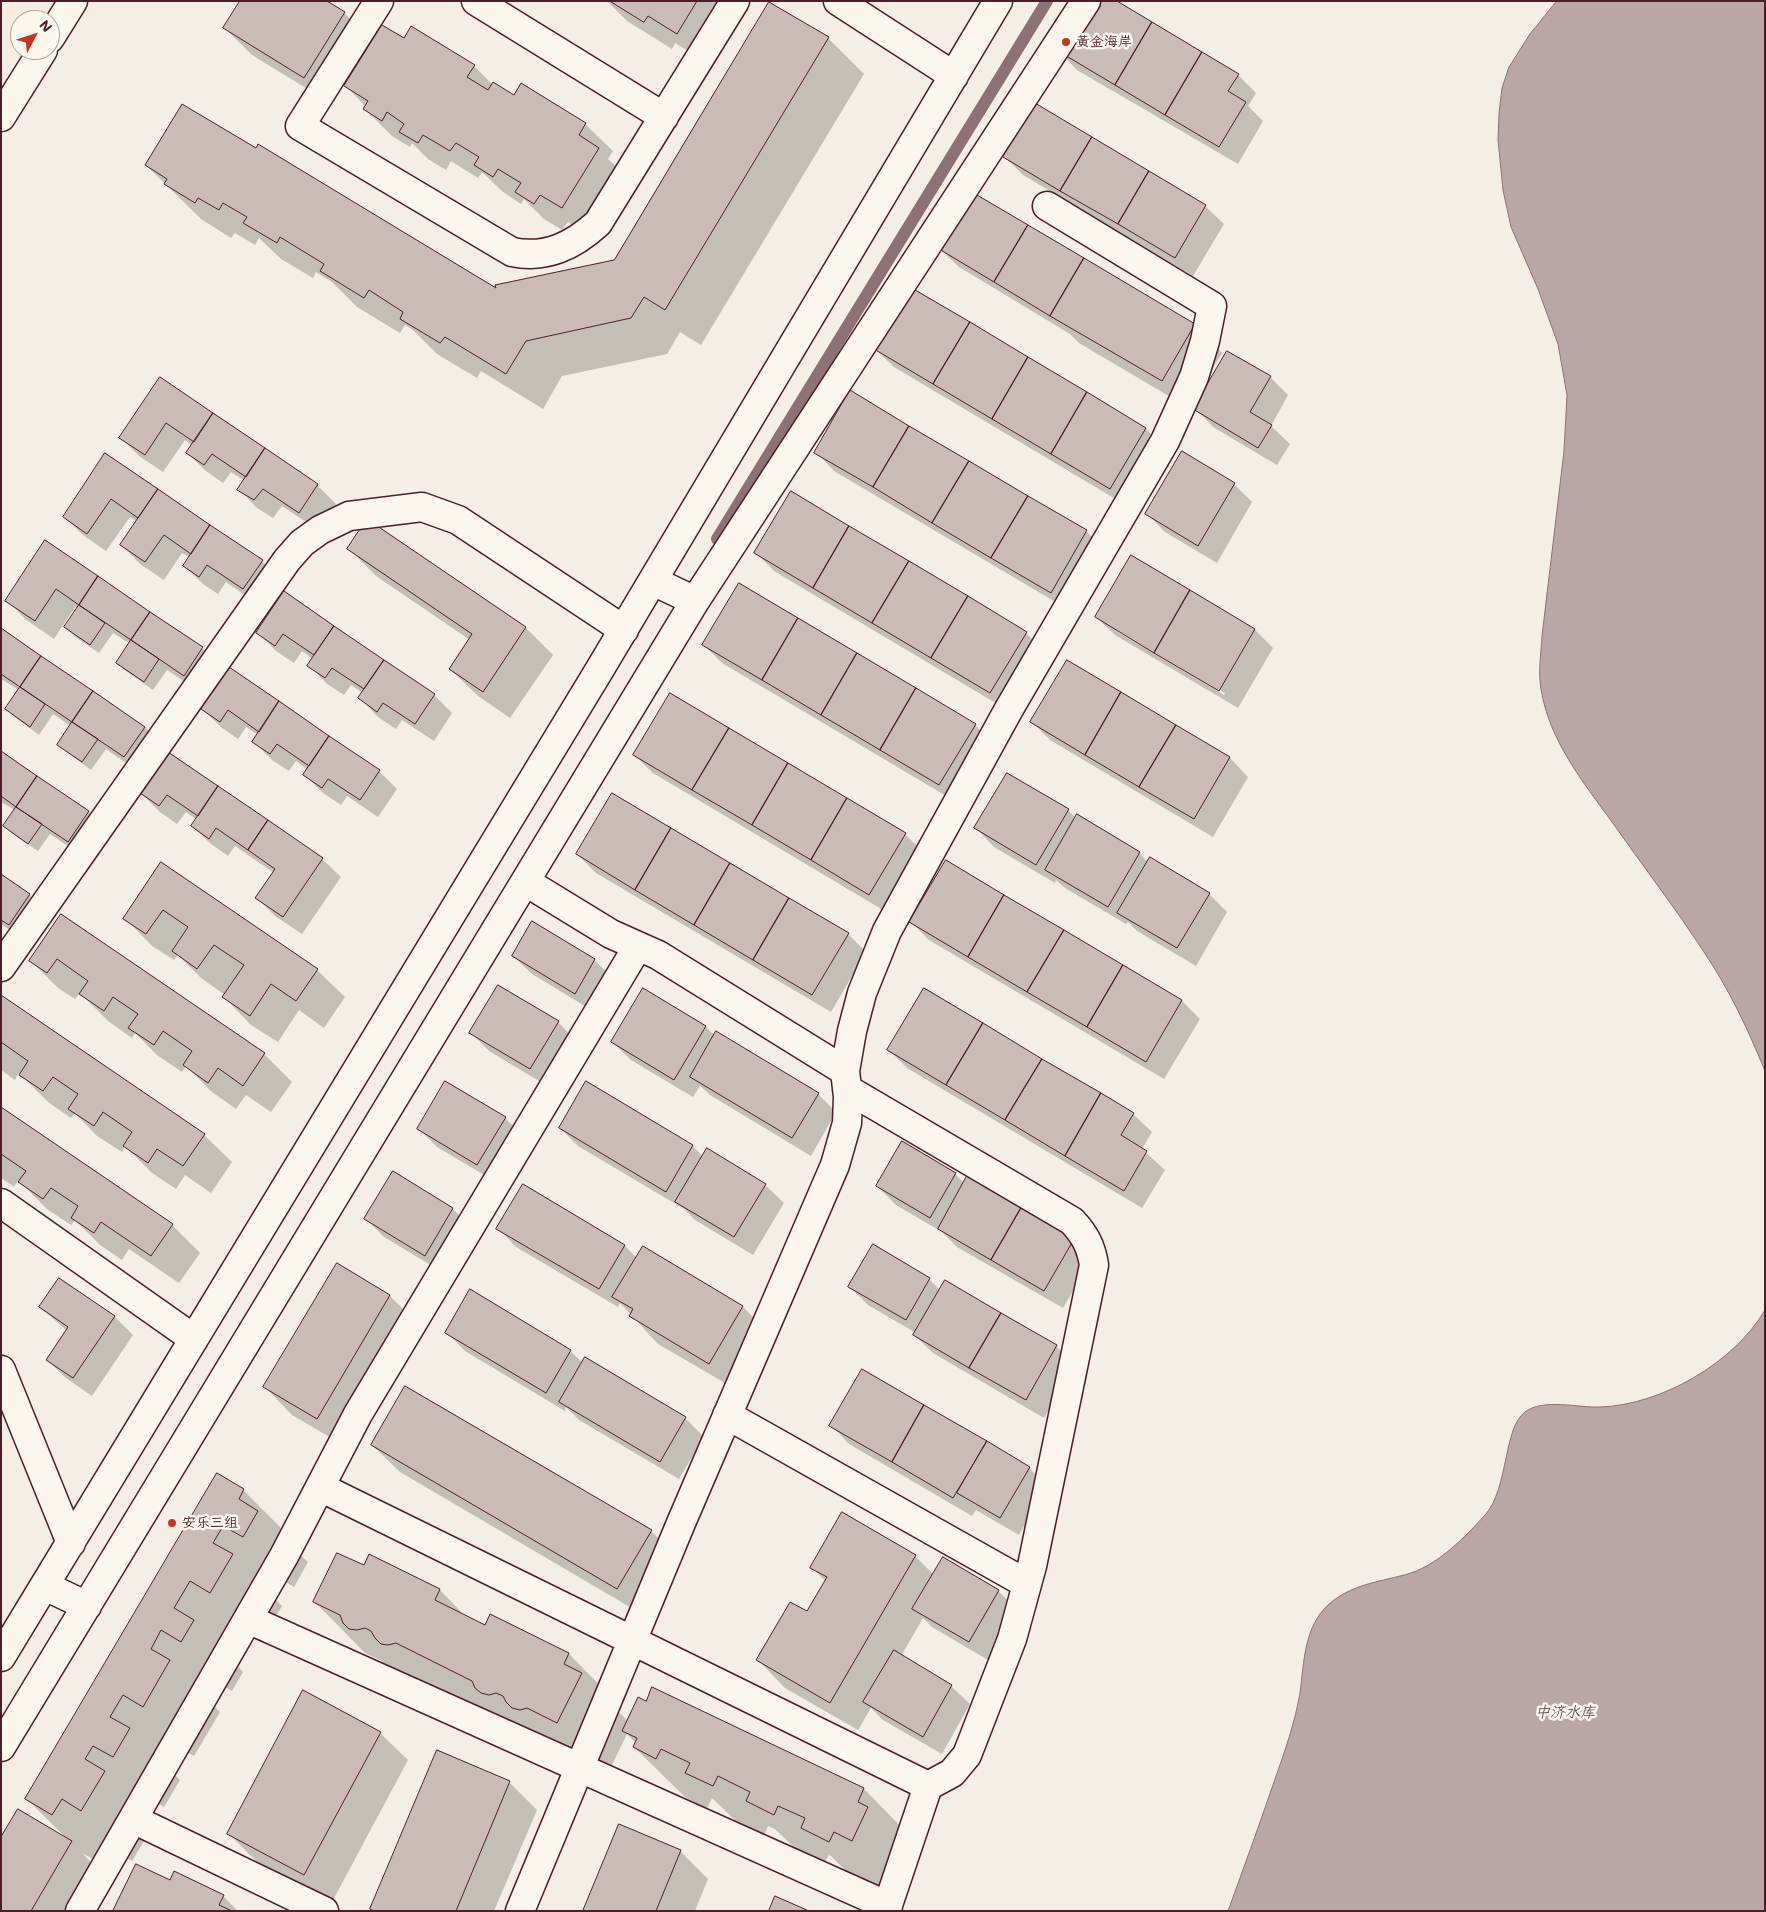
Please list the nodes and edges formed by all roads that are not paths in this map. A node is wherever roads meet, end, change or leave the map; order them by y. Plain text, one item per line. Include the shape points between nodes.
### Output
1 (73, 1) edge
2 (379, 1) edge
3 (476, 1) edge
4 (735, 1) edge
5 (838, 1) edge
6 (998, 1) edge
7 (1086, 1) edge
8 (60, 22) edge
9 (36, 60) edge
10 (954, 76) junction
11 (1, 117) edge
12 (664, 117) junction
13 (1047, 206) dead end
14 (653, 581) junction
15 (695, 601) junction
16 (624, 630) junction
17 (526, 882) junction
18 (638, 946) junction
19 (1, 967) edge
20 (846, 1080) junction
21 (1, 1203) edge
22 (194, 1339) junction
23 (1, 1370) edge
24 (727, 1415) junction
25 (320, 1487) junction
26 (70, 1543) junction
27 (1027, 1584) junction
28 (45, 1586) junction
29 (87, 1606) junction
30 (248, 1619) junction
31 (632, 1640) junction
32 (1, 1657) edge
33 (1, 1747) edge
34 (579, 1768) junction
35 (928, 1786) junction
36 (133, 1819) junction
37 (887, 1908) edge
38 (80, 1911) edge
39 (324, 1911) edge
40 (520, 1911) edge

1 - 8 street
2 - 12 street via 300,126 512,252 541,254 586,235 598,223
3 - 12 street
4 - 12 street
5 - 10 street
6 - 10 street
7 - 15 street
9 - 11 street
10 - 14 street
13 - 20 street via 1212,306 1204,342 1194,377 1165,442 1009,709 887,931 862,993 852,1031
14 - 15 street
14 - 16 street
15 - 17 street
16 - 19 street via 458,520 422,507 349,516 334,522 302,543 287,560
16 - 22 street
17 - 18 street via 611,934
17 - 29 street
18 - 20 street via 658,955
18 - 25 street via 358,1414
20 - 24 street via 847,1123 835,1165
20 - 27 street via 1072,1221 1092,1249 1094,1265
21 - 22 street
22 - 26 street
23 - 26 street
24 - 27 street
24 - 31 street
25 - 30 street
25 - 31 street
26 - 28 street
27 - 35 street via 1012,1639 966,1755 952,1773
28 - 29 street
28 - 32 street
29 - 33 street
30 - 34 street
30 - 36 street
31 - 34 street
31 - 35 street
34 - 37 street
34 - 40 street
35 - 37 street
36 - 38 street
36 - 39 street

